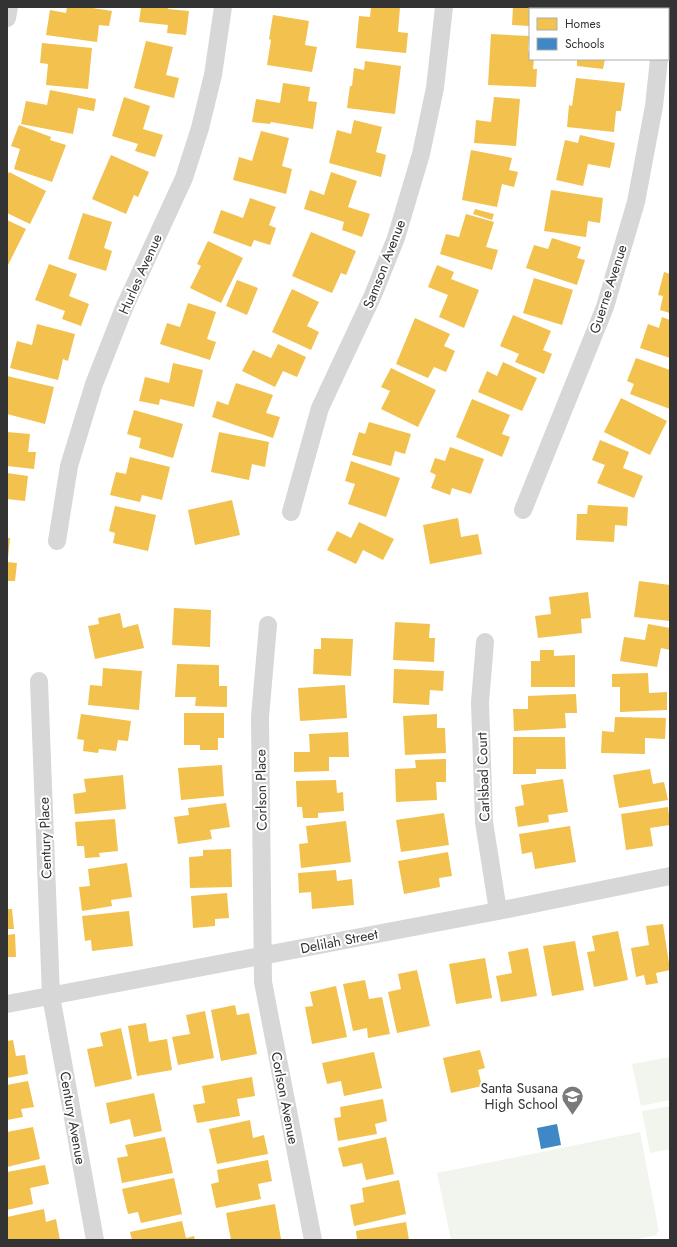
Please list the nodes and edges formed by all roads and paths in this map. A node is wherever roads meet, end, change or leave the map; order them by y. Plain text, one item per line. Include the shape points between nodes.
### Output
1 (9, 7) edge
2 (223, 7) edge
3 (444, 7) edge
4 (7, 18) edge
5 (659, 60) edge
6 (522, 510) dead end
7 (291, 512) dead end
8 (57, 541) dead end
9 (268, 625) dead end
10 (485, 642) dead end
11 (39, 681) dead end
12 (670, 876) edge
13 (498, 911) junction
14 (263, 956) junction
15 (51, 996) junction
16 (7, 1004) edge
17 (95, 1240) edge
18 (313, 1240) edge

1 - 4 street
2 - 8 street, Hurles Avenue via 213,75 200,128 184,178 124,308 94,384 69,466
3 - 7 street, Samson Avenue via 435,88 421,154 396,238 373,295 320,408
5 - 6 street, Guerne Avenue via 654,106 636,202 605,307
9 - 14 street, Corlson Place via 260,717
10 - 13 street, Carlsbad Court via 480,702 484,822
11 - 15 street, Century Place
12 - 13 street, Delilah Street
13 - 14 street, Delilah Street
14 - 15 street, Delilah Street
14 - 18 street, Corlson Avenue via 263,982
15 - 16 street, Delilah Street
15 - 17 street, Century Avenue

